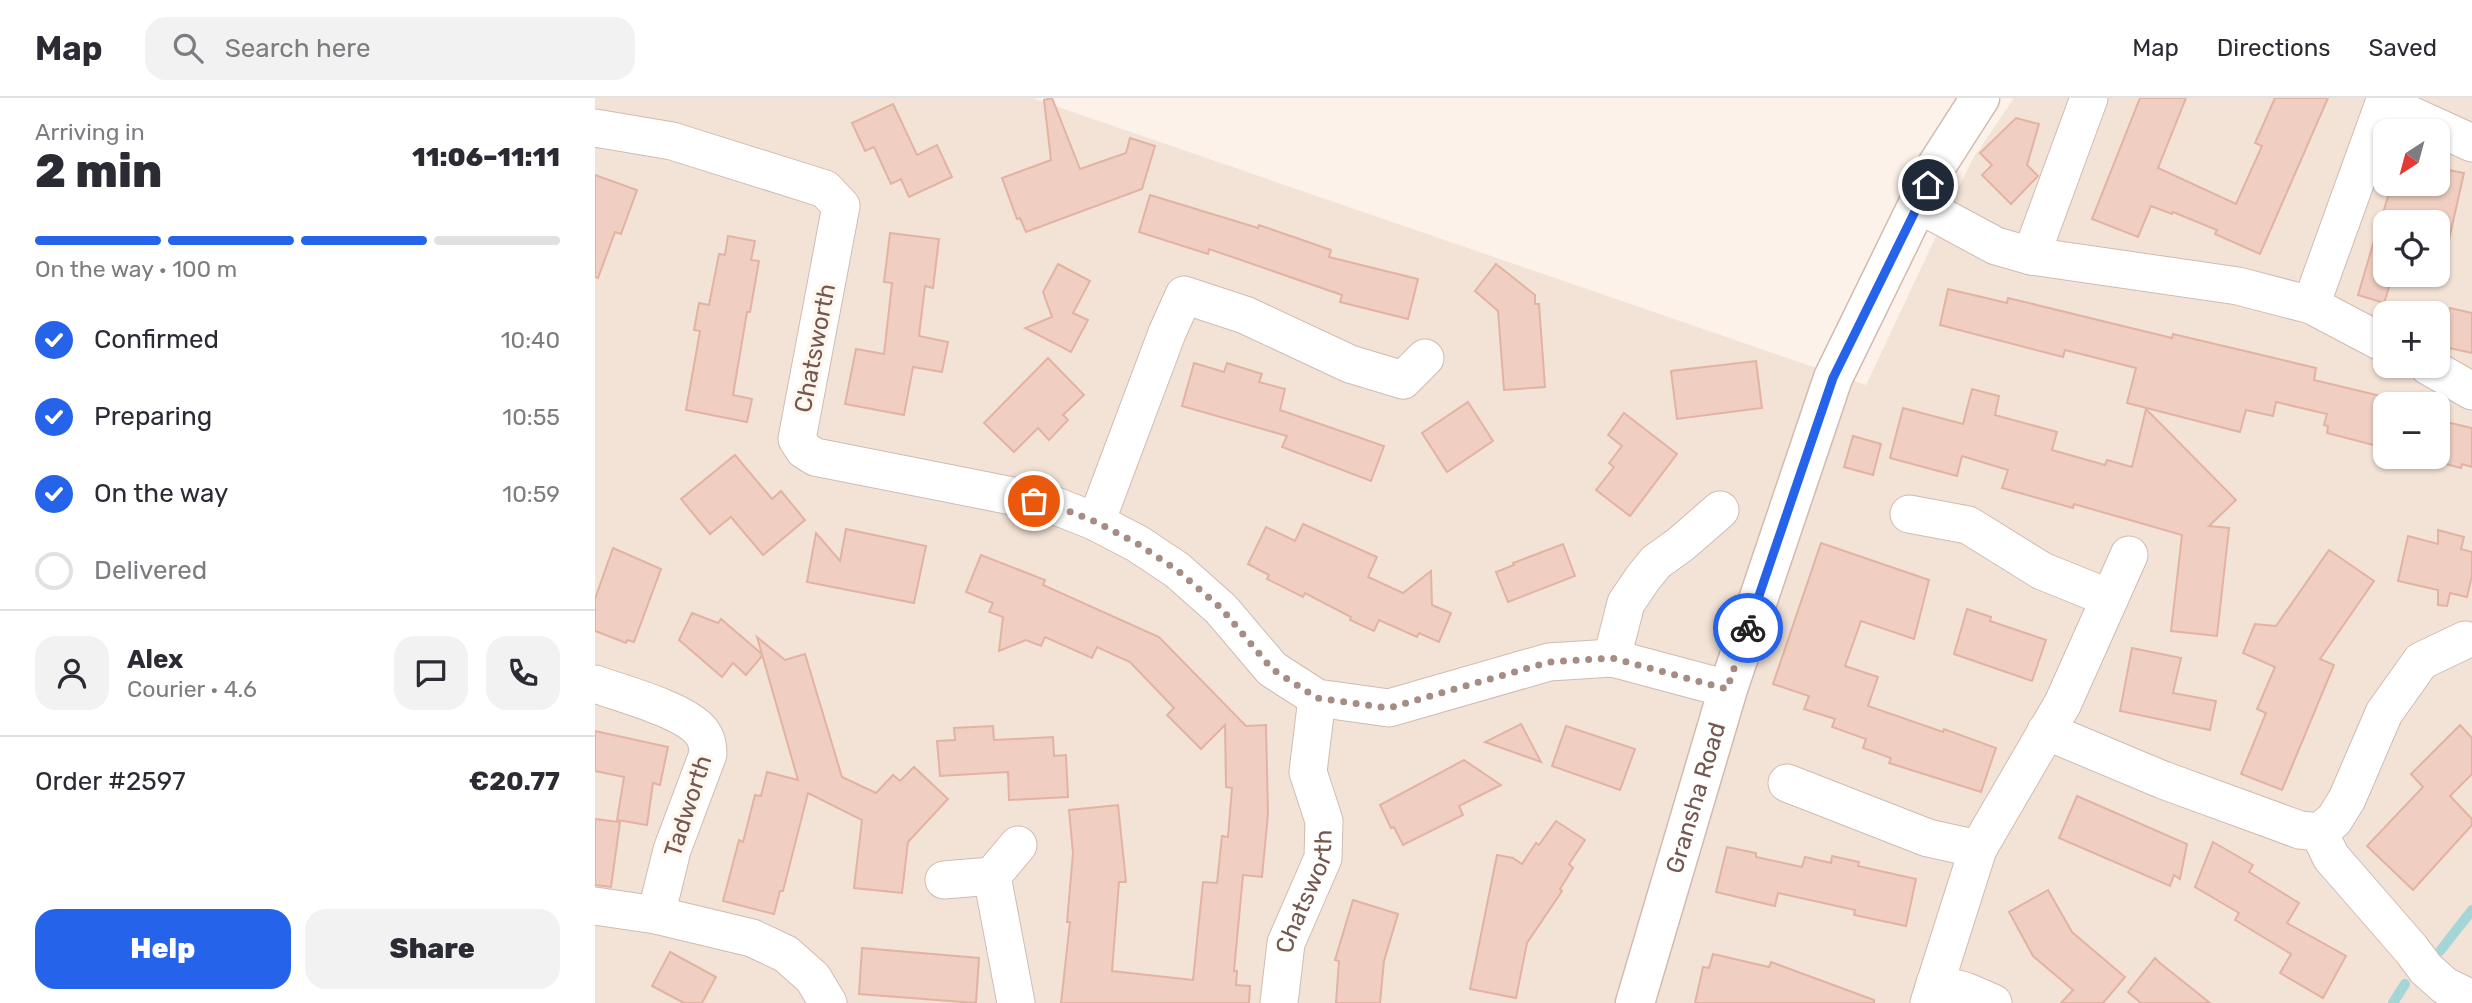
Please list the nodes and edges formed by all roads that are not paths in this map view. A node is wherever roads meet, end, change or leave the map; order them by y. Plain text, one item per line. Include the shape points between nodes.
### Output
1 (1980, 98) edge
2 (2089, 98) edge
3 (595, 128) edge
4 (2472, 143) edge
5 (1918, 204) junction
6 (2031, 256) junction
7 (2311, 304) junction
8 (2373, 338) edge
9 (1425, 358) dead end
10 (2449, 378) edge
11 (2472, 391) edge
12 (1720, 510) dead end
13 (1909, 513) dead end
14 (1096, 522) junction
15 (2129, 555) dead end
16 (2109, 598) junction
17 (2465, 640) dead end
18 (1612, 658) junction
19 (595, 684) edge
20 (1727, 689) junction
21 (1317, 698) junction
22 (2046, 731) junction
23 (1787, 783) dead end
24 (2319, 832) junction
25 (1018, 845) dead end
26 (1978, 849) junction
27 (992, 876) junction
28 (944, 880) dead end
29 (595, 906) edge
30 (656, 915) junction
31 (1932, 993) edge
32 (2472, 999) edge
33 (828, 1003) edge
34 (1016, 1003) edge
35 (1279, 1003) edge
36 (1635, 1003) edge
37 (1993, 1003) edge

1 - 5 street, Gransha Road
2 - 6 street
3 - 14 street, Chatsworth via 672,141 825,189 841,206 797,439 804,450 815,457 1056,506
4 - 7 street via 2383,103
5 - 6 street via 1996,246
5 - 20 street, Gransha Road via 1833,378
6 - 7 street via 2238,286
7 - 8 street
9 - 14 street via 1403,380 1350,364 1245,315 1184,295
10 - 11 street
12 - 18 street via 1643,578 1626,603
13 - 16 street via 1968,525 2042,571
14 - 21 street, Chatsworth via 1177,570 1221,608 1272,669
15 - 16 street
16 - 22 street
17 - 24 street via 2421,661 2384,713 2347,799 2334,820
18 - 20 street, Chatsworth
18 - 21 street, Chatsworth via 1549,662 1389,708
19 - 30 street, Tadworth via 680,715 700,729 707,742 708,754 672,850
20 - 36 street, Gransha Road
21 - 35 street, Chatsworth via 1308,772 1324,821 1322,858 1286,943
22 - 24 street via 2163,780 2300,830
22 - 26 street
23 - 26 street via 1928,838
24 - 32 street via 2331,856 2426,969 2445,986
25 - 27 street
26 - 31 street
27 - 28 street
27 - 34 street
29 - 30 street
30 - 33 street via 752,938 786,954 813,978
31 - 37 street via 1965,991

